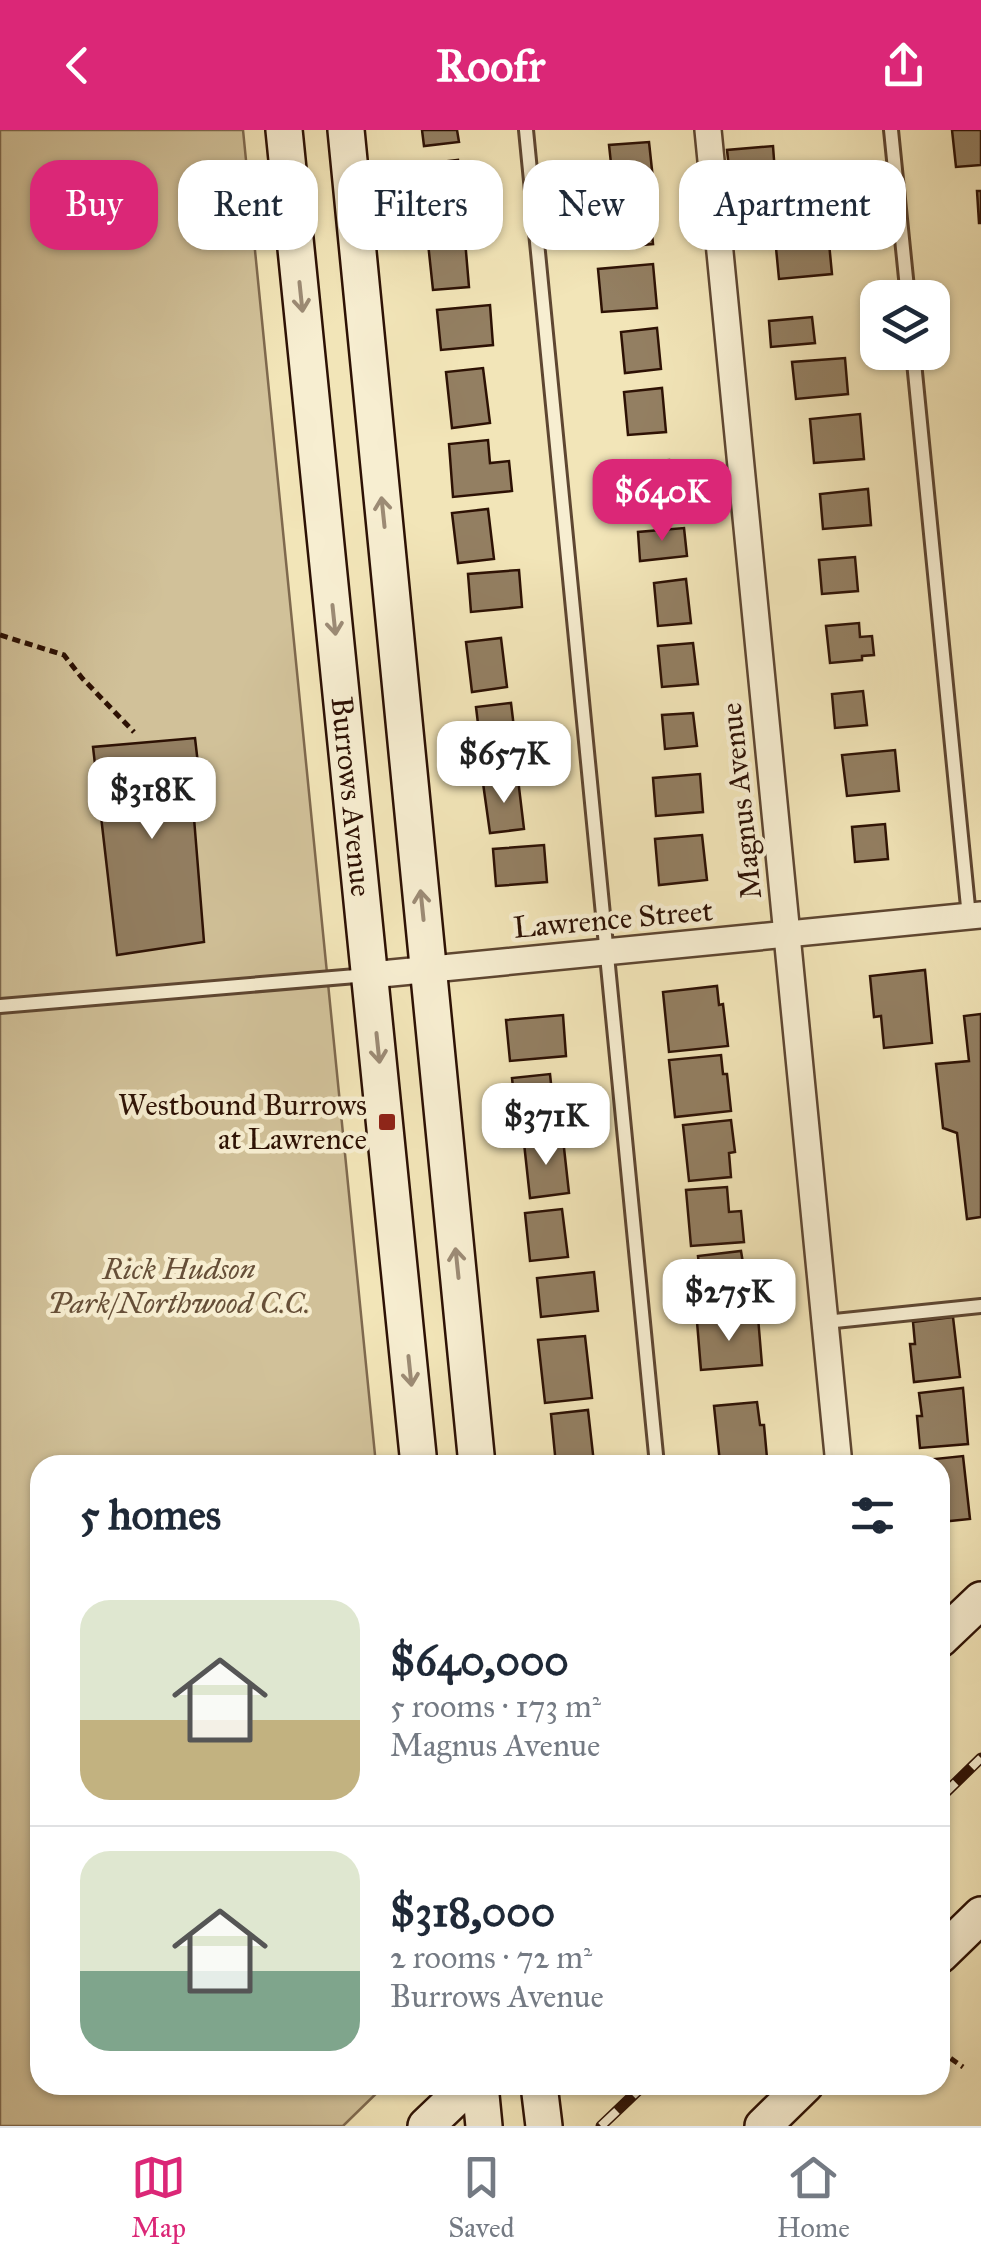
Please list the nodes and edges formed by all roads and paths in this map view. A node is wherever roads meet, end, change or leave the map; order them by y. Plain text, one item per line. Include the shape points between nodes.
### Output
1 (284, 130) edge
2 (346, 130) edge
3 (526, 130) edge
4 (708, 130) edge
5 (892, 130) edge
6 (906, 280) edge
7 (915, 370) edge
8 (0, 635) edge
9 (134, 732) dead end
10 (975, 916) edge
11 (787, 936) junction
12 (606, 953) junction
13 (428, 968) junction
14 (371, 974) junction
15 (0, 1006) edge
16 (981, 1306) edge
17 (825, 1322) junction
18 (418, 1455) edge
19 (476, 1455) edge
20 (657, 1455) edge
21 (838, 1455) edge
22 (981, 1600) edge
23 (950, 1630) edge
24 (981, 1916) edge
25 (950, 1945) edge
26 (950, 2058) edge
27 (963, 2067) dead end
28 (459, 2095) edge
29 (481, 2095) edge
30 (539, 2095) edge
31 (795, 2095) edge
32 (426, 2126) edge
33 (484, 2126) edge
34 (544, 2126) edge
35 (762, 2126) edge

1 -> 14 street, Burrows Avenue
13 -> 2 street, Burrows Avenue
3 - 12 lane
4 - 11 street, Magnus Avenue
5 - 6 lane
7 - 10 lane
8 - 9 path via 64,655
10 - 11 street, Lawrence Street
11 - 12 street, Lawrence Street
11 - 17 street, Magnus Avenue
12 - 13 street, Lawrence Street
12 - 20 lane
13 - 14 street, Lawrence Street
19 -> 13 street, Burrows Avenue
14 - 15 lane
14 -> 18 street, Burrows Avenue
16 - 17 lane
17 - 21 street, Magnus Avenue
22 - 23 street
24 - 25 street
26 - 27 path
28 - 32 street
29 - 33 street
30 - 34 street
31 - 35 street

